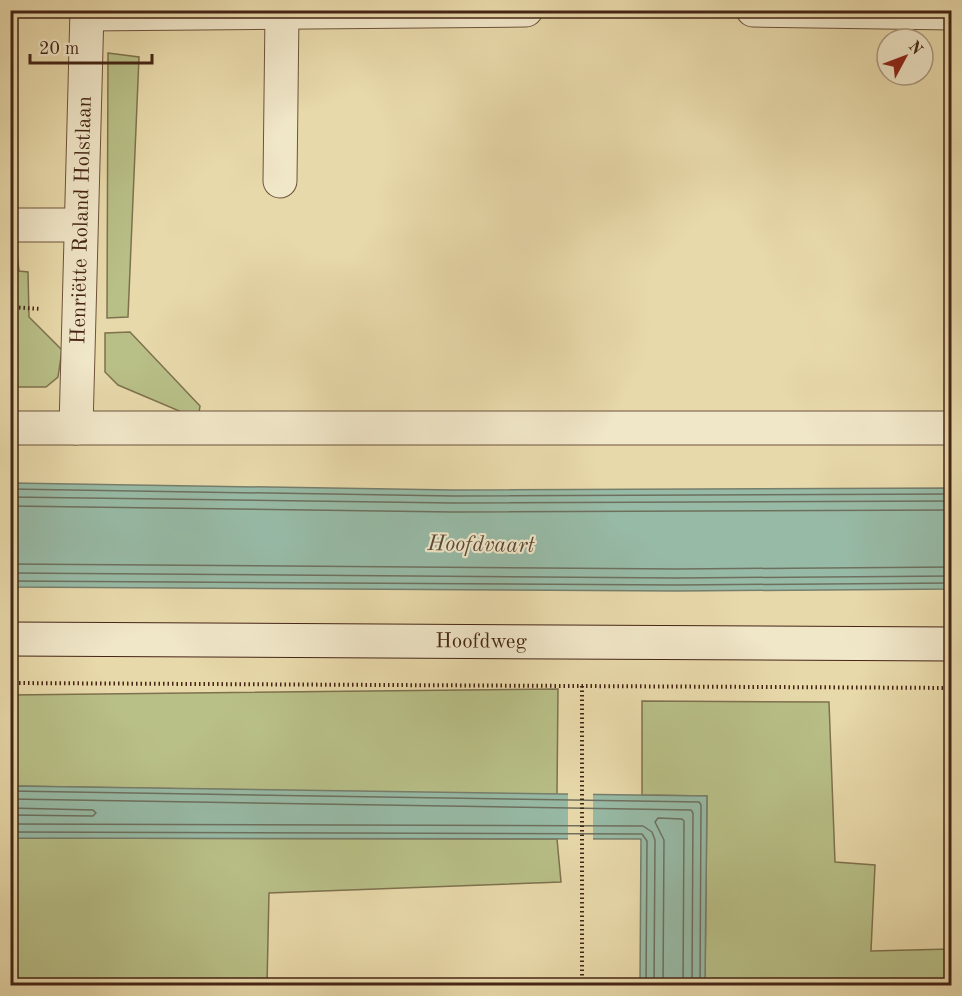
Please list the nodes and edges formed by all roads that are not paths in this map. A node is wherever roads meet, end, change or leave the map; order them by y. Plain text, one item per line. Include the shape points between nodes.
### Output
1 (526, 10) edge
2 (753, 10) edge
3 (87, 12) edge
4 (282, 13) junction
5 (951, 13) edge
6 (280, 181) dead end
7 (10, 225) edge
8 (80, 225) junction
9 (10, 428) edge
10 (76, 428) junction
11 (951, 428) edge
12 (10, 639) edge
13 (951, 644) edge

1 - 4 street
2 - 5 street
3 - 4 street
3 - 8 street, Henriëtte Roland Holstlaan
4 - 6 street
7 - 8 street
8 - 10 street, Henriëtte Roland Holstlaan
9 - 10 street
10 - 11 street
12 - 13 street, Hoofdweg

